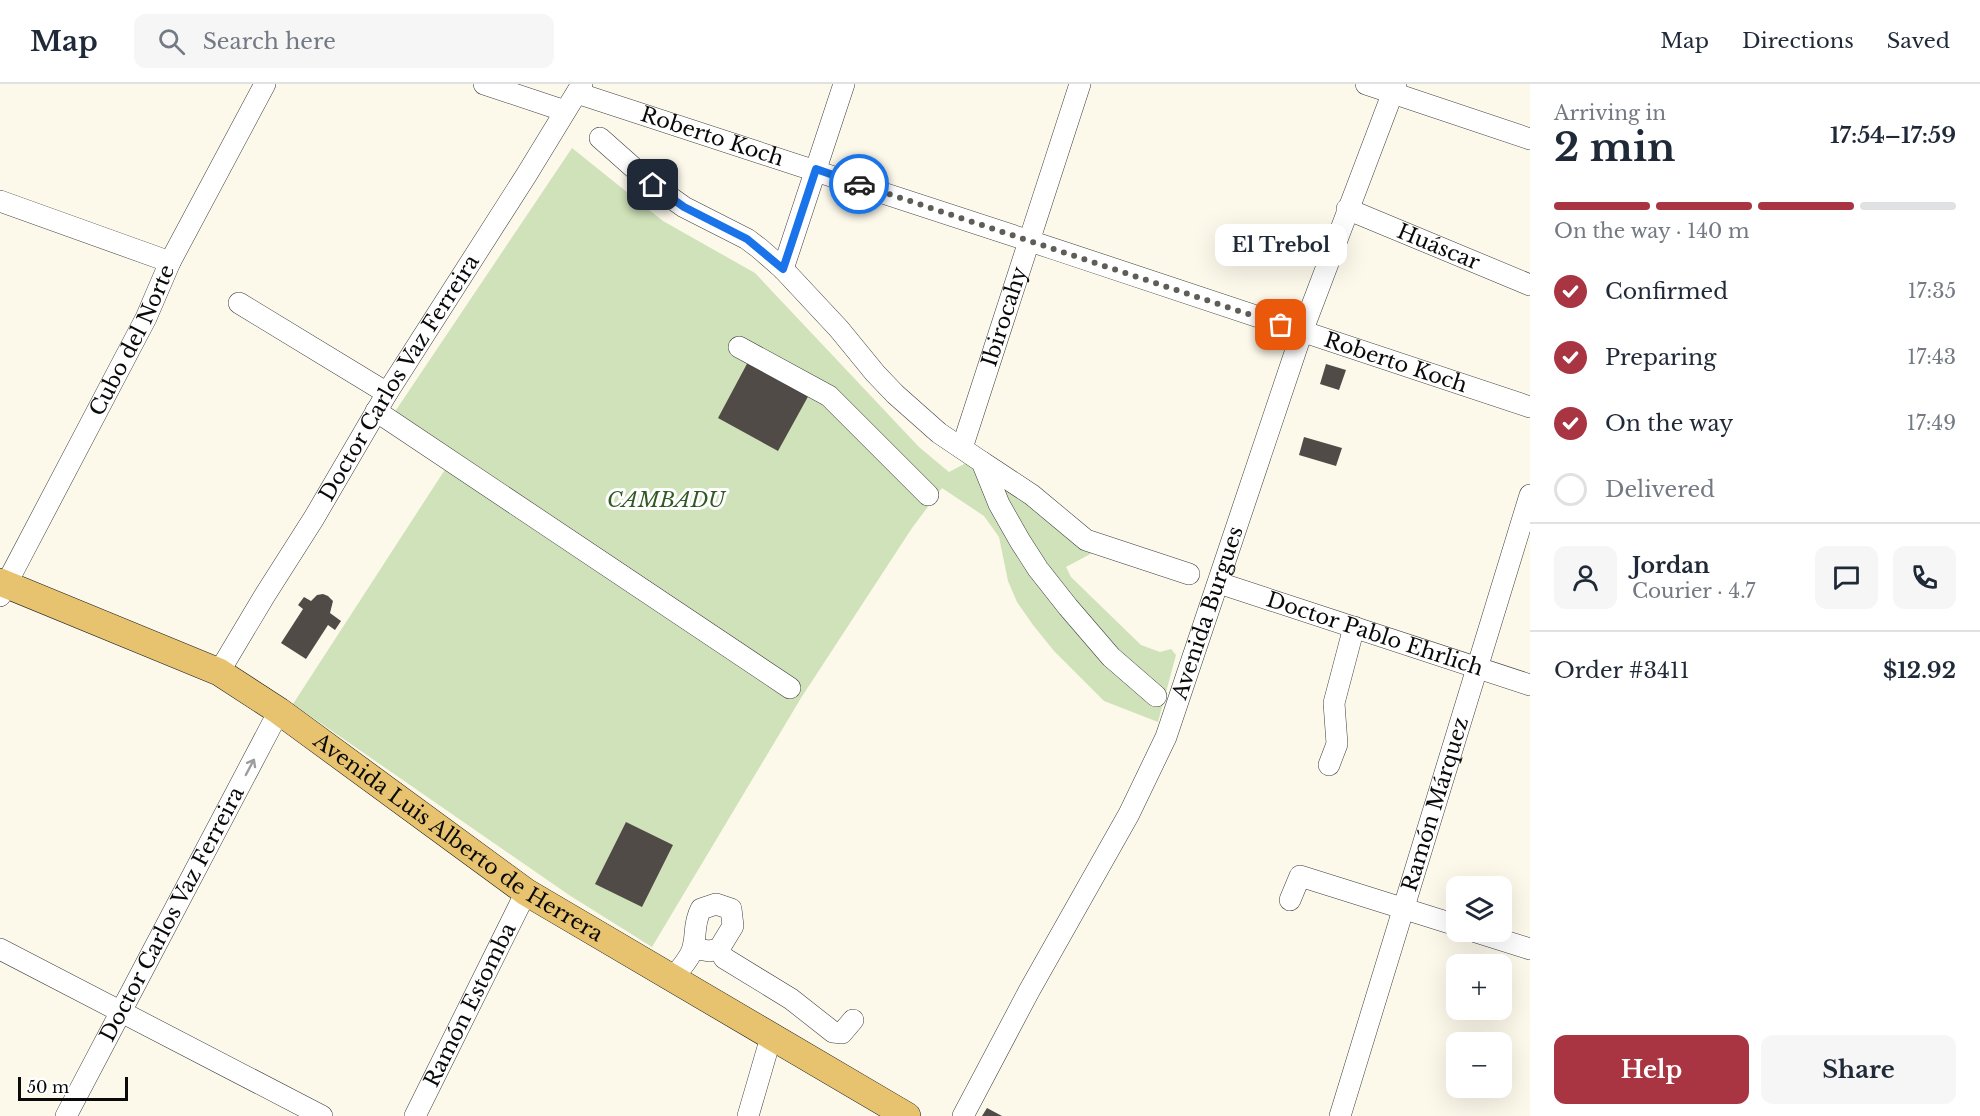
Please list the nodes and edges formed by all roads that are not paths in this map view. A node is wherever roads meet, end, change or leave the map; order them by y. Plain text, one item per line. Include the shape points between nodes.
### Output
1 (265, 84) edge
2 (484, 84) edge
3 (844, 84) edge
4 (1080, 84) edge
5 (1366, 84) edge
6 (580, 88) edge
7 (1395, 88) edge
8 (565, 111) junction
9 (600, 138) dead end
10 (1530, 139) edge
11 (816, 169) junction
12 (0, 201) edge
13 (1347, 210) junction
14 (1028, 241) junction
15 (171, 262) junction
16 (783, 269) junction
17 (1530, 285) edge
18 (239, 303) dead end
19 (1302, 332) junction
20 (739, 347) dead end
21 (387, 393) junction
22 (1530, 407) edge
23 (376, 411) junction
24 (962, 448) junction
25 (982, 462) junction
26 (928, 495) dead end
27 (1530, 495) edge
28 (1189, 574) dead end
29 (1218, 583) junction
30 (2, 588) edge
31 (1354, 627) junction
32 (1476, 667) junction
33 (219, 672) junction
34 (1530, 685) edge
35 (790, 688) dead end
36 (1156, 696) dead end
37 (279, 711) junction
38 (1329, 765) dead end
39 (526, 892) junction
40 (1290, 900) dead end
41 (1405, 909) junction
42 (1446, 922) edge
43 (1510, 942) edge
44 (693, 948) junction
45 (1530, 948) edge
46 (0, 949) edge
47 (718, 950) junction
48 (672, 978) junction
49 (120, 1012) junction
50 (853, 1020) dead end
51 (771, 1037) junction
52 (66, 1116) edge
53 (322, 1116) edge
54 (415, 1116) edge
55 (748, 1116) edge
56 (907, 1116) edge
57 (963, 1116) edge
58 (1340, 1116) edge

1 - 15 street, Cubo del Norte
2 - 8 street
3 - 11 street
4 - 14 street, Ibirocahy
5 - 7 street
6 - 8 street, Doctor Carlos Vaz Ferreira
6 - 11 street, Roberto Koch
7 - 10 street
7 - 13 street, Avenida Burgues
8 - 21 street, Doctor Carlos Vaz Ferreira
9 - 16 street via 653,185 684,207 747,239
11 - 14 street, Roberto Koch
11 - 16 street
12 - 15 street
13 - 17 street, Huáscar
13 - 19 street, Avenida Burgues
14 - 19 street, Roberto Koch
14 - 24 street, Ibirocahy
15 - 30 street, Cubo del Norte via 146,318
16 - 24 street via 895,394
18 - 21 street
19 - 22 street, Roberto Koch
19 - 29 street, Avenida Burgues
20 - 26 street via 829,396
21 - 23 street, Doctor Carlos Vaz Ferreira
23 - 33 street, Doctor Carlos Vaz Ferreira
23 - 35 street
24 - 25 street
25 - 28 street via 1032,495 1086,540
25 - 36 street via 999,504 1038,569 1111,657
27 - 32 street, Ramón Márquez
29 - 31 street, Doctor Pablo Ehrlich
29 - 57 street, Avenida Burgues via 1166,737 1129,814
30 - 33 main road, Avenida Luis Alberto de Herrera
31 - 32 street, Doctor Pablo Ehrlich
31 - 38 street via 1334,704 1337,744
32 - 34 street, Doctor Pablo Ehrlich
32 - 41 street, Ramón Márquez
33 - 37 main road, Avenida Luis Alberto de Herrera
37 - 39 main road, Avenida Luis Alberto de Herrera
49 -> 37 street, Doctor Carlos Vaz Ferreira
39 - 48 main road, Avenida Luis Alberto de Herrera
39 - 54 street, Ramón Estomba
40 - 41 street via 1300,876
41 - 42 street
41 - 58 street, Ramón Márquez
43 - 45 street
44 - 47 street
44 - 47 street via 695,921 701,909 716,904 731,909 733,926
44 - 48 street
46 - 49 street
47 - 50 street via 724,958 791,999 833,1032 842,1033
48 - 51 main road, Avenida Luis Alberto de Herrera
49 - 52 street, Doctor Carlos Vaz Ferreira
49 - 53 street
51 - 55 street
51 - 56 main road, Avenida Luis Alberto de Herrera

